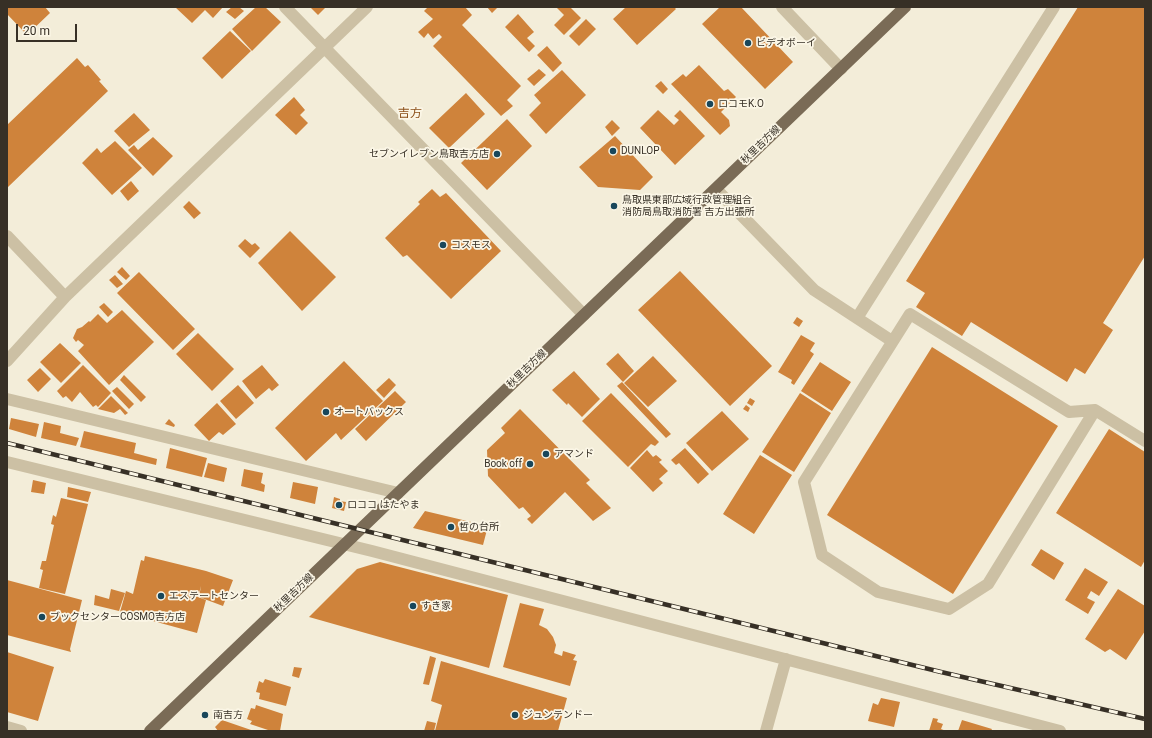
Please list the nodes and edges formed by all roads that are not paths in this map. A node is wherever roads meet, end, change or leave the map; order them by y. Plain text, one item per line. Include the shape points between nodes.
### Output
1 (285, 7) edge
2 (367, 7) edge
3 (782, 7) edge
4 (905, 7) edge
5 (1054, 7) edge
6 (324, 48) junction
7 (841, 68) junction
8 (716, 189) junction
9 (7, 236) edge
10 (65, 297) junction
11 (584, 315) junction
12 (857, 318) junction
13 (892, 341) junction
14 (7, 361) edge
15 (7, 399) edge
16 (1095, 410) junction
17 (1145, 441) edge
18 (7, 462) edge
19 (398, 493) junction
20 (345, 544) junction
21 (786, 659) junction
22 (7, 727) edge
23 (21, 731) edge
24 (150, 731) edge
25 (766, 731) edge
26 (1060, 731) edge

1 - 6 street
2 - 6 street
3 - 7 street
4 - 7 main road, 秋里吉方線
5 - 12 street
6 - 10 street
6 - 11 street
7 - 8 main road, 秋里吉方線
8 - 11 main road, 秋里吉方線
8 - 12 street via 814,290
9 - 10 street
10 - 14 street
11 - 19 main road, 秋里吉方線
12 - 13 street
13 - 16 street via 910,314 1069,412
13 - 16 street via 804,482 822,555 878,592 949,609 988,584
15 - 19 street
16 - 17 street
18 - 20 street
19 - 20 main road, 秋里吉方線
20 - 21 street
20 - 24 main road, 秋里吉方線
21 - 25 street
21 - 26 street
22 - 23 street

